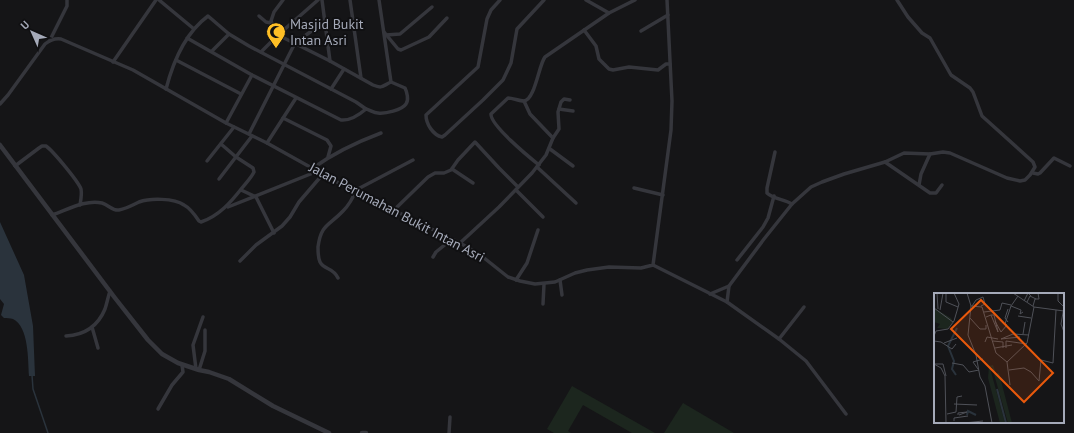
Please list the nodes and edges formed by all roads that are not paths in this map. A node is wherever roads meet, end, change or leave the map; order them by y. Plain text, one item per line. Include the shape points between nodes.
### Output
1 (67, 0) edge
2 (157, 0) edge
3 (283, 0) edge
4 (318, 0) edge
5 (322, 0) edge
6 (350, 0) edge
7 (380, 0) edge
8 (500, 0) edge
9 (544, 0) edge
10 (586, 0) edge
11 (636, 0) edge
12 (667, 0) edge
13 (897, 0) edge
14 (432, 7) dead end
15 (609, 13) junction
16 (668, 15) junction
17 (259, 16) dead end
18 (447, 18) dead end
19 (324, 22) junction
20 (271, 23) junction
21 (194, 29) junction
22 (584, 30) junction
23 (641, 31) dead end
24 (229, 34) junction
25 (385, 34) junction
26 (278, 35) junction
27 (187, 38) junction
28 (50, 40) junction
29 (295, 43) junction
30 (212, 51) junction
31 (261, 52) junction
32 (176, 60) junction
33 (330, 61) junction
34 (113, 62) junction
35 (284, 64) junction
36 (670, 64) junction
37 (344, 69) junction
38 (252, 75) junction
39 (361, 78) junction
40 (391, 82) junction
41 (274, 86) junction
42 (166, 89) junction
43 (331, 89) junction
44 (241, 94) junction
45 (296, 98) junction
46 (570, 100) dead end
47 (524, 101) junction
48 (0, 104) edge
49 (366, 109) junction
50 (559, 109) junction
51 (573, 111) dead end
52 (283, 118) junction
53 (226, 123) junction
54 (234, 127) junction
55 (381, 133) dead end
56 (251, 135) junction
57 (553, 138) junction
58 (267, 143) junction
59 (221, 144) junction
60 (0, 145) edge
61 (550, 149) junction
62 (775, 152) dead end
63 (930, 154) junction
64 (236, 157) junction
65 (328, 157) junction
66 (414, 160) dead end
67 (207, 161) dead end
68 (885, 162) junction
69 (15, 166) junction
70 (538, 166) junction
71 (573, 166) dead end
72 (1070, 166) dead end
73 (313, 168) junction
74 (452, 169) junction
75 (318, 171) junction
76 (1033, 173) junction
77 (323, 174) junction
78 (219, 179) dead end
79 (472, 183) dead end
80 (918, 185) junction
81 (942, 185) dead end
82 (634, 188) dead end
83 (517, 189) junction
84 (241, 190) junction
85 (356, 190) junction
86 (663, 195) junction
87 (254, 196) junction
88 (774, 196) junction
89 (576, 203) dead end
90 (792, 204) junction
91 (80, 205) junction
92 (225, 208) junction
93 (394, 210) junction
94 (52, 215) junction
95 (543, 216) dead end
96 (538, 230) dead end
97 (274, 233) junction
98 (757, 235) junction
99 (452, 239) junction
100 (764, 239) junction
101 (460, 243) junction
102 (433, 257) dead end
103 (737, 260) dead end
104 (240, 261) dead end
105 (653, 265) junction
106 (338, 278) dead end
107 (516, 280) junction
108 (560, 280) junction
109 (544, 284) junction
110 (729, 286) junction
111 (110, 291) junction
112 (710, 294) junction
113 (562, 295) dead end
114 (727, 302) junction
115 (543, 304) dead end
116 (804, 307) dead end
117 (203, 317) dead end
118 (92, 327) junction
119 (205, 330) dead end
120 (66, 336) dead end
121 (779, 338) junction
122 (98, 348) dead end
123 (182, 365) junction
124 (197, 370) junction
125 (158, 409) dead end
126 (846, 414) dead end
127 (450, 417) dead end
128 (329, 433) edge
129 (362, 433) edge
130 (366, 433) edge
131 (449, 433) edge

1 - 28 street via 67,6
2 - 21 street
2 - 34 street
3 - 20 street via 274,12
4 - 26 street
5 - 19 street
6 - 39 street
7 - 25 street
8 - 9 street via 487,19 478,67 426,115 431,129 439,136 445,135 502,80 511,63 517,30
10 - 15 street
11 - 15 street
12 - 16 street
13 - 76 street via 908,17 930,38 950,76 973,92 982,116 1033,162
14 - 25 street via 400,34
15 - 22 street
16 - 23 street
16 - 36 street
17 - 20 street
18 - 25 street via 429,37 403,49 398,49
19 - 29 street
19 - 33 street
20 - 26 street
21 - 24 street via 208,16
21 - 27 street
22 - 36 street via 596,46 599,59 609,69 629,67 658,70
22 - 47 street via 545,57 540,64 532,91
24 - 30 street
24 - 31 street
25 - 40 street
26 - 29 street
26 - 31 street
27 - 30 street
27 - 32 street
28 - 34 street, Jalan Perumahan Bukit Intan Asri via 61,38
28 - 48 street via 41,48
29 - 33 street
29 - 35 street
30 - 38 street
31 - 35 street
32 - 42 street
32 - 44 street
33 - 37 street
34 - 42 street, Jalan Perumahan Bukit Intan Asri
35 - 41 street
35 - 43 street
36 - 86 street via 671,130
37 - 39 street
37 - 43 street
38 - 41 street
38 - 44 street
39 - 40 street via 379,88
40 - 49 street via 406,89 406,105 383,113
41 - 45 street
41 - 56 street
42 - 53 street, Jalan Perumahan Bukit Intan Asri
43 - 49 street
44 - 53 street
45 - 49 street via 341,120 350,119
45 - 52 street
46 - 50 street via 562,100
47 - 57 street via 530,114
47 - 70 street via 507,98 490,116 498,128
50 - 51 street
50 - 57 street via 560,128
52 - 58 street
52 - 65 street via 328,141 331,146
53 - 54 street, Jalan Perumahan Bukit Intan Asri
54 - 56 street, Jalan Perumahan Bukit Intan Asri
54 - 59 street
55 - 65 street
56 - 58 street, Jalan Perumahan Bukit Intan Asri
56 - 64 street
57 - 61 street
58 - 73 street, Jalan Perumahan Bukit Intan Asri
59 - 64 street
59 - 67 street
60 - 69 street
61 - 70 street
61 - 71 street
62 - 88 street via 767,190 768,194
63 - 68 street via 904,153
63 - 76 street via 954,154 1018,181
63 - 80 street
64 - 78 street
64 - 84 street via 254,171
65 - 73 street
66 - 85 street
68 - 80 street
68 - 90 street via 822,182 811,187
69 - 91 street via 42,146 46,146 80,187
69 - 94 street
70 - 83 street
70 - 89 street
72 - 76 street via 1054,158 1040,173
73 - 75 street, Jalan Perumahan Bukit Intan Asri
74 - 79 street
74 - 83 street via 475,142
74 - 93 street via 428,178
75 - 77 street, Jalan Perumahan Bukit Intan Asri
75 - 87 street
77 - 85 street, Jalan Perumahan Bukit Intan Asri
77 - 97 street via 299,202 286,223
80 - 81 street via 934,194
82 - 86 street
83 - 95 street
83 - 101 street
84 - 87 street
84 - 92 street
85 - 93 street, Jalan Perumahan Bukit Intan Asri
85 - 106 street via 345,209 322,230 319,241 320,263 333,271
86 - 105 street
87 - 92 street
87 - 97 street
88 - 90 street
88 - 98 street via 768,218
90 - 100 street
91 - 92 street via 97,203 118,210 154,199 170,201 184,205 201,222 216,216
91 - 94 street
93 - 99 street, Jalan Perumahan Bukit Intan Asri
94 - 111 street
96 - 107 street via 527,263
97 - 104 street via 256,245
98 - 100 street
98 - 103 street
99 - 101 street, Jalan Perumahan Bukit Intan Asri
99 - 102 street
100 - 110 street
101 - 107 street, Jalan Perumahan Bukit Intan Asri
105 - 108 street, Jalan Perumahan Bukit Intan Asri via 641,268 609,267 587,270
105 - 112 street
107 - 109 street, Jalan Perumahan Bukit Intan Asri
108 - 109 street, Jalan Perumahan Bukit Intan Asri
108 - 113 street
109 - 115 street
110 - 112 street
110 - 114 street
111 - 118 street via 101,317
111 - 123 street via 148,340 162,354
112 - 114 street
114 - 121 street
116 - 121 street
117 - 124 street via 193,345
118 - 120 street via 80,335
118 - 122 street
119 - 124 street via 205,351
121 - 126 street via 806,361
123 - 124 street
123 - 125 street via 183,372
124 - 128 street via 229,380 273,406
127 - 131 street
129 - 130 street

